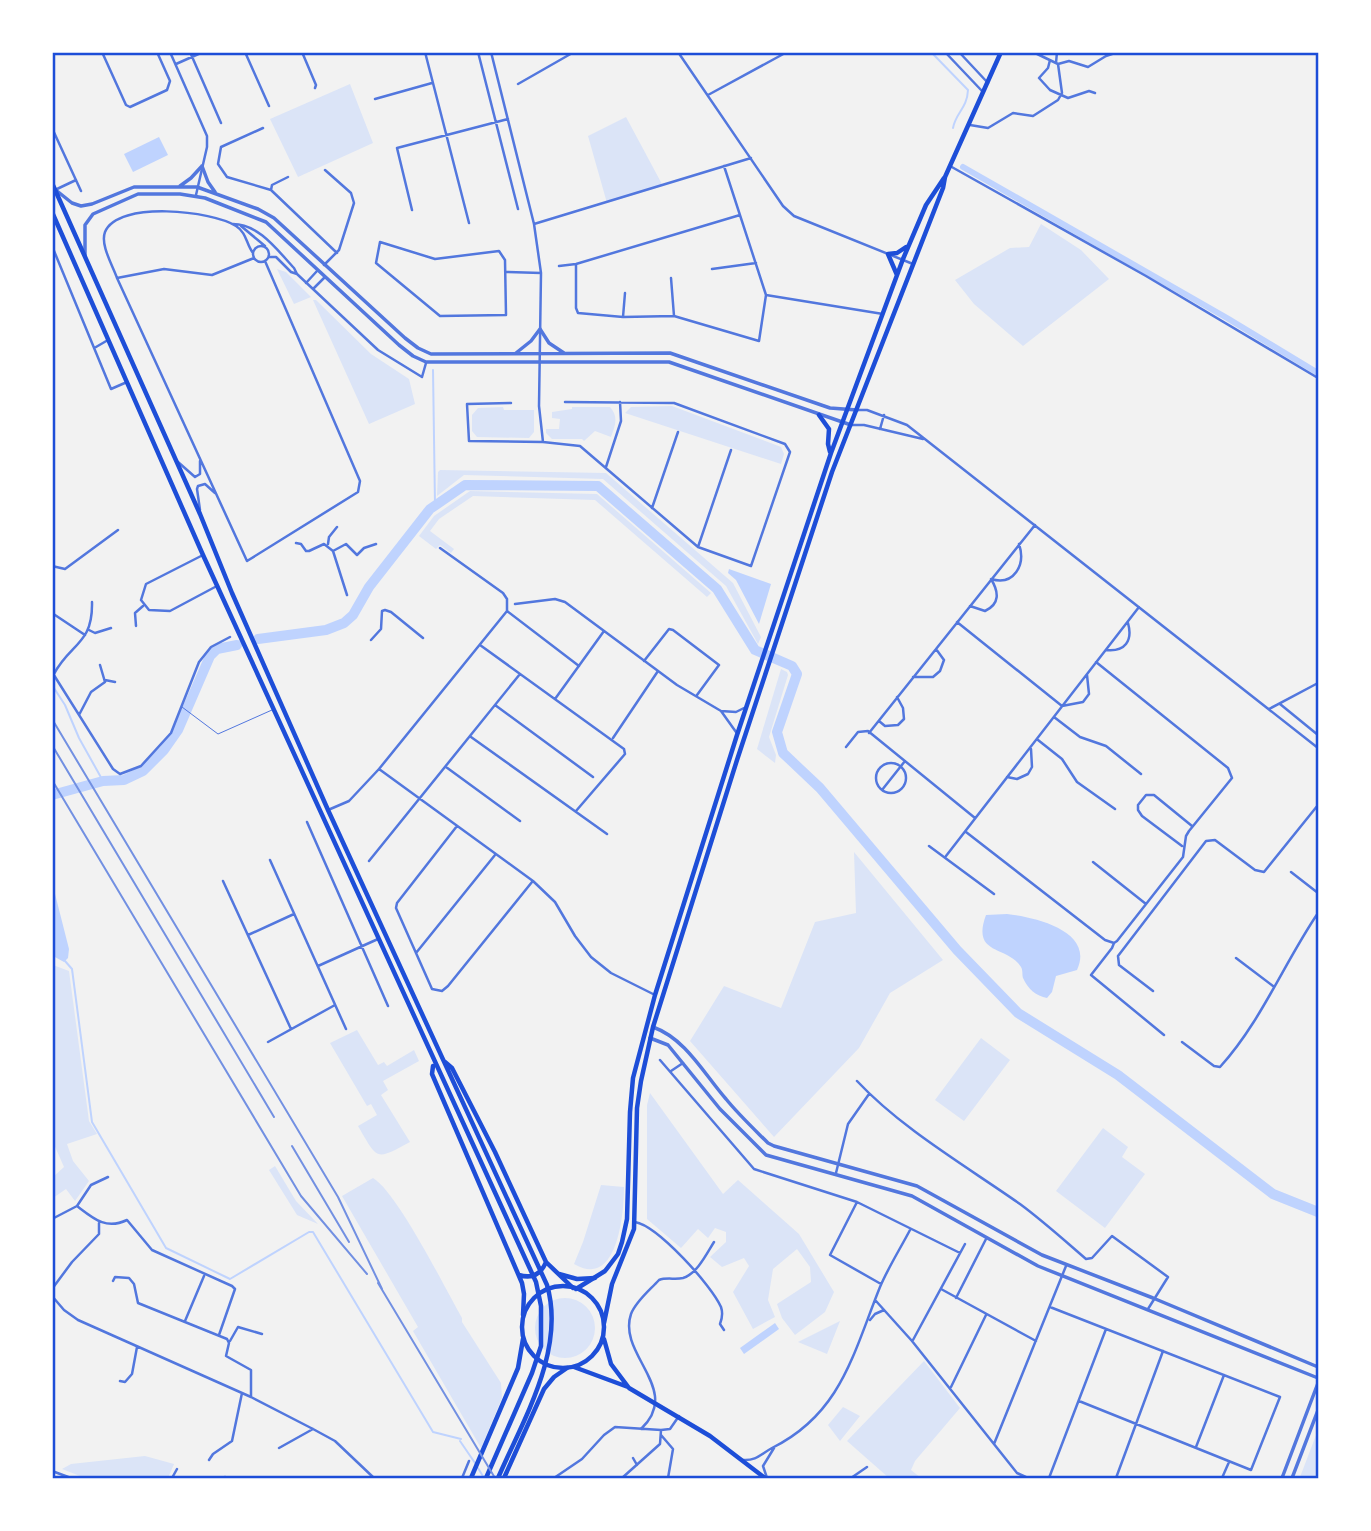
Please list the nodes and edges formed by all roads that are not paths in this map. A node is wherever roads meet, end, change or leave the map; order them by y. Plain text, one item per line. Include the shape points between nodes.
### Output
1 (102, 52) edge
2 (157, 52) edge
3 (170, 52) edge
4 (190, 52) edge
5 (203, 52) edge
6 (245, 52) edge
7 (302, 52) edge
8 (425, 52) edge
9 (478, 52) edge
10 (491, 52) edge
11 (574, 52) edge
12 (678, 52) edge
13 (787, 52) edge
14 (945, 52) edge
15 (959, 52) edge
16 (1001, 52) edge
17 (1033, 52) edge
18 (1057, 52) edge
19 (1118, 52) edge
20 (192, 57) junction
21 (1050, 60) junction
22 (176, 64) junction
23 (1057, 64) junction
24 (433, 83) junction
25 (989, 83) junction
26 (518, 84) dead end
27 (315, 88) dead end
28 (984, 93) junction
29 (1095, 93) dead end
30 (708, 95) junction
31 (1061, 96) junction
32 (375, 99) dead end
33 (269, 106) dead end
34 (508, 119) junction
35 (495, 122) junction
36 (221, 123) dead end
37 (970, 125) junction
38 (263, 128) dead end
39 (53, 130) edge
40 (446, 135) junction
41 (751, 158) junction
42 (202, 166) junction
43 (724, 166) junction
44 (950, 166) junction
45 (325, 170) dead end
46 (288, 177) dead end
47 (945, 177) junction
48 (76, 180) junction
49 (52, 183) edge
50 (179, 186) junction
51 (197, 187) junction
52 (56, 190) junction
53 (271, 190) junction
54 (81, 191) dead end
55 (216, 193) junction
56 (196, 195) junction
57 (518, 209) dead end
58 (412, 210) dead end
59 (52, 212) edge
60 (740, 215) junction
61 (469, 223) dead end
62 (233, 224) junction
63 (238, 224) junction
64 (534, 224) junction
65 (272, 244) junction
66 (909, 244) junction
67 (52, 246) edge
68 (266, 248) junction
69 (253, 253) junction
70 (337, 253) junction
71 (888, 254) junction
72 (85, 257) junction
73 (254, 258) junction
74 (267, 259) junction
75 (902, 259) junction
76 (756, 263) junction
77 (576, 264) junction
78 (913, 264) junction
79 (324, 265) junction
80 (559, 266) dead end
81 (712, 269) dead end
82 (317, 271) junction
83 (506, 272) junction
84 (541, 273) junction
85 (297, 274) junction
86 (897, 275) junction
87 (117, 278) junction
88 (324, 278) junction
89 (671, 278) dead end
90 (306, 282) junction
91 (313, 289) junction
92 (625, 293) dead end
93 (765, 295) junction
94 (883, 313) junction
95 (674, 316) junction
96 (623, 317) junction
97 (540, 329) junction
98 (108, 340) junction
99 (95, 347) junction
100 (516, 354) junction
101 (566, 354) junction
102 (540, 355) junction
103 (426, 362) junction
104 (539, 362) junction
105 (1318, 378) edge
106 (127, 383) junction
107 (565, 402) dead end
108 (620, 402) junction
109 (511, 403) dead end
110 (857, 410) junction
111 (846, 411) junction
112 (820, 415) junction
113 (884, 415) junction
114 (842, 423) junction
115 (851, 425) junction
116 (880, 430) junction
117 (678, 432) dead end
118 (926, 440) junction
119 (543, 442) junction
120 (731, 450) dead end
121 (831, 453) junction
122 (200, 456) junction
123 (176, 460) junction
124 (606, 467) junction
125 (217, 495) junction
126 (652, 508) junction
127 (200, 514) junction
128 (1035, 525) junction
129 (337, 527) dead end
130 (118, 530) dead end
131 (296, 543) dead end
132 (328, 544) junction
133 (376, 544) dead end
134 (1019, 544) junction
135 (698, 547) junction
136 (440, 548) dead end
137 (333, 551) junction
138 (203, 555) junction
139 (52, 566) edge
140 (991, 579) junction
141 (218, 585) junction
142 (346, 595) dead end
143 (92, 602) dead end
144 (515, 604) dead end
145 (143, 606) junction
146 (970, 606) junction
147 (1139, 607) junction
148 (507, 611) junction
149 (52, 613) edge
150 (957, 622) junction
151 (1128, 622) junction
152 (135, 626) dead end
153 (111, 628) dead end
154 (89, 630) junction
155 (604, 631) junction
156 (85, 635) junction
157 (230, 637) dead end
158 (423, 638) dead end
159 (371, 640) dead end
160 (480, 645) junction
161 (936, 649) junction
162 (1106, 650) junction
163 (644, 661) junction
164 (1096, 662) junction
165 (100, 665) dead end
166 (579, 666) junction
167 (658, 671) junction
168 (53, 673) edge
169 (520, 674) junction
170 (1087, 674) junction
171 (913, 677) junction
172 (105, 680) junction
173 (115, 682) dead end
174 (1318, 683) edge
175 (696, 696) junction
176 (897, 698) junction
177 (555, 699) junction
178 (1279, 704) junction
179 (495, 705) junction
180 (1062, 706) junction
181 (182, 707) junction
182 (747, 707) junction
183 (274, 709) junction
184 (1269, 709) junction
185 (720, 711) junction
186 (79, 715) junction
187 (1054, 717) junction
188 (879, 720) junction
189 (869, 733) junction
190 (737, 735) junction
191 (1318, 735) edge
192 (470, 736) junction
193 (1037, 739) junction
194 (612, 740) junction
195 (1031, 746) junction
196 (846, 747) dead end
197 (1318, 748) edge
198 (905, 761) junction
199 (446, 766) junction
200 (900, 767) junction
201 (379, 769) junction
202 (1141, 774) dead end
203 (593, 776) dead end
204 (1007, 777) junction
205 (882, 790) junction
206 (419, 799) junction
207 (1318, 805) edge
208 (1115, 809) dead end
209 (328, 810) junction
210 (576, 811) junction
211 (975, 818) junction
212 (520, 821) dead end
213 (307, 822) dead end
214 (457, 826) junction
215 (1192, 827) junction
216 (965, 831) junction
217 (607, 834) dead end
218 (929, 846) dead end
219 (1184, 847) junction
220 (495, 854) junction
221 (946, 856) junction
222 (270, 860) dead end
223 (369, 861) dead end
224 (1093, 862) dead end
225 (1291, 872) dead end
226 (223, 881) dead end
227 (533, 881) junction
228 (1318, 893) edge
229 (994, 894) dead end
230 (1146, 904) junction
231 (1318, 913) edge
232 (294, 914) junction
233 (248, 935) junction
234 (378, 939) junction
235 (1114, 943) junction
236 (362, 946) junction
237 (416, 953) junction
238 (1236, 958) dead end
239 (318, 966) junction
240 (1273, 986) junction
241 (1153, 992) dead end
242 (655, 995) junction
243 (335, 1005) junction
244 (388, 1006) dead end
245 (653, 1027) junction
246 (290, 1029) junction
247 (345, 1029) dead end
248 (1164, 1035) dead end
249 (650, 1038) junction
250 (268, 1042) dead end
251 (1182, 1042) dead end
252 (442, 1059) junction
253 (660, 1060) dead end
254 (434, 1063) junction
255 (683, 1063) junction
256 (670, 1072) junction
257 (857, 1081) dead end
258 (869, 1094) junction
259 (838, 1164) junction
260 (835, 1175) junction
261 (108, 1177) dead end
262 (857, 1202) junction
263 (77, 1206) junction
264 (52, 1219) edge
265 (635, 1222) junction
266 (99, 1223) junction
267 (911, 1228) junction
268 (986, 1239) junction
269 (714, 1242) dead end
270 (965, 1244) dead end
271 (960, 1253) junction
272 (546, 1262) junction
273 (1066, 1266) junction
274 (552, 1269) junction
275 (692, 1271) junction
276 (204, 1274) junction
277 (518, 1274) junction
278 (1062, 1276) junction
279 (595, 1278) junction
280 (113, 1281) dead end
281 (881, 1284) junction
282 (575, 1288) junction
283 (52, 1289) edge
284 (940, 1289) junction
285 (52, 1296) edge
286 (956, 1298) junction
287 (1153, 1298) junction
288 (875, 1301) junction
289 (1050, 1307) junction
290 (884, 1310) junction
291 (1148, 1310) junction
292 (523, 1315) junction
293 (986, 1315) junction
294 (185, 1321) junction
295 (604, 1323) junction
296 (867, 1324) junction
297 (1106, 1329) junction
298 (724, 1331) dead end
299 (262, 1334) dead end
300 (219, 1335) junction
301 (603, 1335) junction
302 (523, 1339) junction
303 (912, 1341) junction
304 (1036, 1341) junction
305 (229, 1343) junction
306 (137, 1347) junction
307 (1163, 1351) junction
308 (1318, 1367) edge
309 (570, 1368) junction
310 (1224, 1375) junction
311 (120, 1381) dead end
312 (1318, 1381) edge
313 (629, 1388) junction
314 (950, 1389) junction
315 (242, 1393) junction
316 (251, 1398) junction
317 (1079, 1401) junction
318 (655, 1403) junction
319 (1318, 1410) edge
320 (679, 1416) junction
321 (1137, 1424) junction
322 (313, 1429) junction
323 (641, 1429) junction
324 (661, 1433) junction
325 (994, 1444) junction
326 (279, 1448) dead end
327 (774, 1448) junction
328 (1196, 1448) junction
329 (633, 1458) dead end
330 (209, 1460) dead end
331 (743, 1460) junction
332 (469, 1461) dead end
333 (1229, 1462) junction
334 (637, 1465) junction
335 (867, 1466) dead end
336 (177, 1469) dead end
337 (52, 1471) edge
338 (462, 1477) edge
339 (71, 1479) edge
340 (172, 1479) edge
341 (374, 1479) edge
342 (471, 1479) edge
343 (486, 1479) edge
344 (498, 1479) edge
345 (504, 1479) edge
346 (554, 1479) edge
347 (622, 1479) edge
348 (668, 1479) edge
349 (766, 1479) edge
350 (851, 1479) edge
351 (1028, 1479) edge
352 (1049, 1479) edge
353 (1116, 1479) edge
354 (1222, 1479) edge
355 (1282, 1479) edge
356 (1292, 1479) edge

1 - 2 street via 130,107 167,90 170,81
3 - 22 street
4 - 20 street
5 - 20 street
6 - 33 street
7 - 27 street
8 - 24 street
9 - 35 street
10 - 34 street
11 - 26 street
12 - 30 street
13 - 30 street
14 - 28 street
15 - 25 street
16 - 25 main road
17 - 21 street
18 - 23 street
19 - 23 street via 1088,67 1069,61
20 - 22 street
20 - 36 street
21 - 23 street
21 - 31 street via 1039,78
22 - 42 street via 207,136
23 - 31 street
24 - 32 street
24 - 40 street
25 - 28 main road
28 - 37 main road
29 - 31 street
30 - 41 street
31 - 37 street via 1033,116 1013,113 988,128
34 - 35 street
34 - 64 street
35 - 40 street
35 - 57 street
37 - 44 main road
38 - 53 street via 221,147 218,164 227,177
39 - 48 street
40 - 58 street via 397,148
40 - 61 street
41 - 43 street
41 - 71 street via 793,216
42 - 50 street
42 - 51 street
42 - 55 street
43 - 60 street
43 - 64 street
44 - 47 main road
44 - 105 street
45 - 70 street via 354,199
46 - 53 street
47 - 66 main road
47 - 78 main road
48 - 52 street
48 - 54 street
49 - 52 main road
50 - 51 street
50 - 52 street via 134,187 81,206
51 - 55 street
51 - 56 street
52 - 72 main road
53 - 70 street
55 - 79 street via 270,214
56 - 72 street via 138,194 93,214 85,225
56 - 82 street via 260,218
59 - 98 main road
60 - 76 street
60 - 77 street
62 - 63 street
62 - 69 street
62 - 87 street via 193,213 142,213 112,223 103,240
63 - 65 street
63 - 68 street
64 - 84 street
65 - 68 street
65 - 85 street
66 - 71 main road
66 - 75 main road
67 - 99 street
68 - 69 street via 258,247
68 - 74 street
69 - 73 street
70 - 79 street
71 - 75 street
71 - 86 main road
72 - 123 main road
73 - 74 street
73 - 87 street via 212,275 164,269
74 - 85 street via 276,257
74 - 125 street via 360,487 247,561
75 - 78 street
75 - 86 main road
76 - 81 street
76 - 93 street
77 - 80 street
77 - 96 street via 578,313
78 - 110 main road
79 - 100 street via 424,352
82 - 88 street
82 - 90 street
83 - 83 street via 499,251 435,259 380,242 376,263 440,316 506,315
83 - 84 street
84 - 97 street
85 - 90 street
86 - 94 main road
87 - 122 street
88 - 91 street
88 - 103 street via 407,352
89 - 95 street
90 - 91 street
91 - 103 street via 378,350 413,373 422,377
92 - 96 street
93 - 94 street
93 - 95 street via 758,341
94 - 111 main road
95 - 96 street
97 - 100 street
97 - 101 street via 549,343
97 - 102 street
98 - 99 street
98 - 106 main road
99 - 106 street via 111,389
100 - 102 street
101 - 102 street
101 - 111 street via 674,354
102 - 104 street
103 - 104 street
104 - 112 street via 673,363
104 - 119 street
106 - 138 main road
107 - 108 street
108 - 124 street via 621,421
108 - 135 street via 674,403 788,447 751,566
109 - 119 street via 467,404 469,441
110 - 111 street
110 - 113 street
110 - 115 main road
111 - 114 main road
112 - 114 street
112 - 121 main road via 830,429
113 - 116 street
113 - 118 street
114 - 115 street
114 - 121 main road
115 - 116 street
115 - 245 main road via 767,668
116 - 118 street
117 - 126 street
118 - 128 street
119 - 124 street via 580,446
120 - 135 street
121 - 182 main road
122 - 123 street via 200,474 195,477
122 - 125 street
123 - 127 main road
124 - 126 street
125 - 127 street via 205,484 198,486
126 - 135 street
127 - 209 main road
128 - 134 street
128 - 147 street
129 - 132 street
130 - 139 street via 65,569
131 - 132 street via 306,551
132 - 137 street
133 - 137 street via 357,555 346,544
134 - 140 street
134 - 140 street via 1019,569 1010,579
136 - 148 street via 503,593
137 - 142 street
138 - 141 main road
138 - 145 street via 146,584
140 - 146 street
140 - 146 street via 998,592 992,608 985,611
141 - 145 street via 170,611
141 - 183 main road
143 - 154 street
144 - 155 street via 561,600
145 - 152 street via 135,613
146 - 150 street
147 - 151 street
147 - 184 street
148 - 160 street
148 - 166 street
149 - 156 street
150 - 161 street
150 - 180 street
151 - 162 street
151 - 162 street via 1127,644 1117,651
153 - 154 street via 95,633
154 - 156 street
155 - 163 street
155 - 166 street
156 - 168 street
157 - 181 street via 203,656
158 - 159 street via 385,610 381,629
160 - 169 street
160 - 201 street
161 - 171 street
161 - 171 street via 944,660 940,671 928,678
162 - 164 street
163 - 167 street
163 - 175 street via 673,629 719,665
164 - 170 street
164 - 215 street via 1231,773 1232,778
165 - 172 street
166 - 177 street
167 - 175 street
167 - 194 street
168 - 186 street
169 - 177 street
169 - 179 street
170 - 180 street
170 - 180 street via 1089,694 1083,702
171 - 176 street
172 - 173 street
172 - 186 street via 87,698
174 - 178 street
175 - 185 street
176 - 188 street
176 - 188 street via 904,719 898,725 885,726
177 - 194 street
178 - 184 street
178 - 191 street
179 - 192 street
179 - 203 street
180 - 187 street
181 - 183 lane via 218,734
181 - 186 street via 171,733 148,758 135,770 120,774
182 - 185 street
182 - 190 main road
183 - 234 main road
184 - 197 street
185 - 190 street
187 - 193 street
187 - 202 street via 1080,737 1105,746
188 - 189 street
189 - 196 street via 858,732
189 - 198 street
190 - 242 main road
192 - 199 street
192 - 210 street
193 - 195 street
193 - 208 street via 1062,759 1077,782
194 - 210 street via 626,751
195 - 204 street
195 - 204 street via 1028,774
198 - 200 street
198 - 211 street
199 - 206 street
199 - 212 street
200 - 205 street
200 - 205 street via 906,775 904,785 892,793
200 - 205 street via 887,764 879,769 876,778
201 - 206 street
201 - 209 street via 349,801
204 - 211 street
206 - 214 street
206 - 223 street
207 - 241 street via 1264,872 1215,840 1206,841 1118,956 1119,965
209 - 252 main road
210 - 217 street
211 - 216 street
213 - 236 street
214 - 220 street
214 - 237 street via 397,903
215 - 219 street
215 - 219 street via 1154,795 1146,795 1138,805 1142,816
216 - 221 street
216 - 235 street
218 - 221 street
219 - 230 street via 1183,857
220 - 227 street
220 - 237 street
221 - 229 street
222 - 232 street
224 - 230 street
225 - 228 street
226 - 233 street
227 - 237 street via 442,991 432,989
227 - 242 street via 555,902 592,957 611,973
230 - 235 street
231 - 240 street
232 - 233 street
232 - 239 street
233 - 246 street
234 - 236 street
234 - 254 main road
235 - 248 street via 1092,978
236 - 239 street
236 - 244 street
238 - 240 street
239 - 243 street
240 - 251 street via 1220,1067
242 - 279 main road via 630,1101 624,1236 612,1263
243 - 246 street
243 - 247 street
245 - 249 main road
245 - 259 street via 680,1044 768,1143
246 - 250 street
249 - 255 street via 668,1045
249 - 265 main road via 637,1108
252 - 272 main road via 452,1068 485,1132
252 - 344 main road via 538,1263 552,1310 545,1366
253 - 256 street
254 - 277 main road via 432,1074
254 - 343 main road via 531,1270 541,1306 538,1356
255 - 256 street
255 - 260 street via 766,1155
256 - 262 street via 754,1169
257 - 258 street
258 - 259 street via 848,1124
258 - 287 street via 1028,1210 1086,1259 1115,1237 1168,1277
259 - 260 street
259 - 273 street via 917,1186
260 - 268 street via 912,1196
261 - 263 street via 91,1185
262 - 267 street
262 - 281 street via 830,1255
263 - 264 street
263 - 266 street
265 - 275 street via 649,1228
265 - 295 main road via 612,1284
266 - 276 street via 114,1225 127,1220 152,1250
266 - 283 street via 99,1234
267 - 271 street
267 - 281 street
268 - 278 street
268 - 286 street
269 - 275 street
270 - 271 street
271 - 284 street
272 - 274 main road
272 - 277 main road via 536,1275
273 - 278 street
273 - 287 street
274 - 279 main road via 568,1278
274 - 282 main road
275 - 298 street via 714,1293
275 - 318 street via 681,1279 659,1280 631,1315 629,1330 639,1360 650,1374
276 - 294 street
276 - 300 street via 235,1289
277 - 292 main road via 524,1294
278 - 289 street
278 - 291 street
279 - 282 main road
280 - 294 street via 115,1277 129,1278 138,1303
281 - 288 street
282 - 292 main road via 556,1287 540,1293
282 - 295 main road via 593,1300
284 - 286 street
284 - 303 street
285 - 306 street via 78,1320
286 - 293 street
287 - 291 street
287 - 308 street
288 - 290 street
288 - 296 street
289 - 297 street
289 - 304 street
290 - 296 street
290 - 303 street
291 - 312 street
292 - 302 main road
293 - 304 street
293 - 314 street
294 - 300 street
295 - 301 main road
296 - 327 street via 833,1398 815,1420
297 - 307 street
297 - 317 street
299 - 305 street via 238,1327
300 - 305 street
301 - 309 main road via 591,1357
301 - 313 main road via 611,1364
302 - 309 main road via 542,1363
302 - 342 main road via 522,1356
303 - 314 street
304 - 325 street
305 - 316 street via 226,1356 251,1370
306 - 311 street via 130,1378
306 - 315 street
307 - 310 street
307 - 321 street
309 - 313 main road
309 - 345 main road via 549,1382
310 - 328 street
310 - 333 street via 1280,1397 1251,1470
312 - 355 street
313 - 318 main road
314 - 325 street
315 - 316 street
315 - 330 street via 232,1441
316 - 322 street
317 - 321 street
317 - 352 street
318 - 320 main road
318 - 323 street
319 - 356 street
320 - 324 street
320 - 331 main road
321 - 328 street
321 - 353 street
322 - 326 street
322 - 341 street via 335,1441
323 - 324 street
323 - 346 street via 615,1427 582,1460
324 - 334 street via 660,1444
324 - 348 street via 673,1448
325 - 351 street via 1017,1473
327 - 331 street
327 - 349 street via 763,1466
328 - 333 street
329 - 334 street
331 - 349 main road
332 - 338 street
333 - 354 street
334 - 347 street
335 - 350 street
336 - 340 street
337 - 339 street
338 - 342 street

